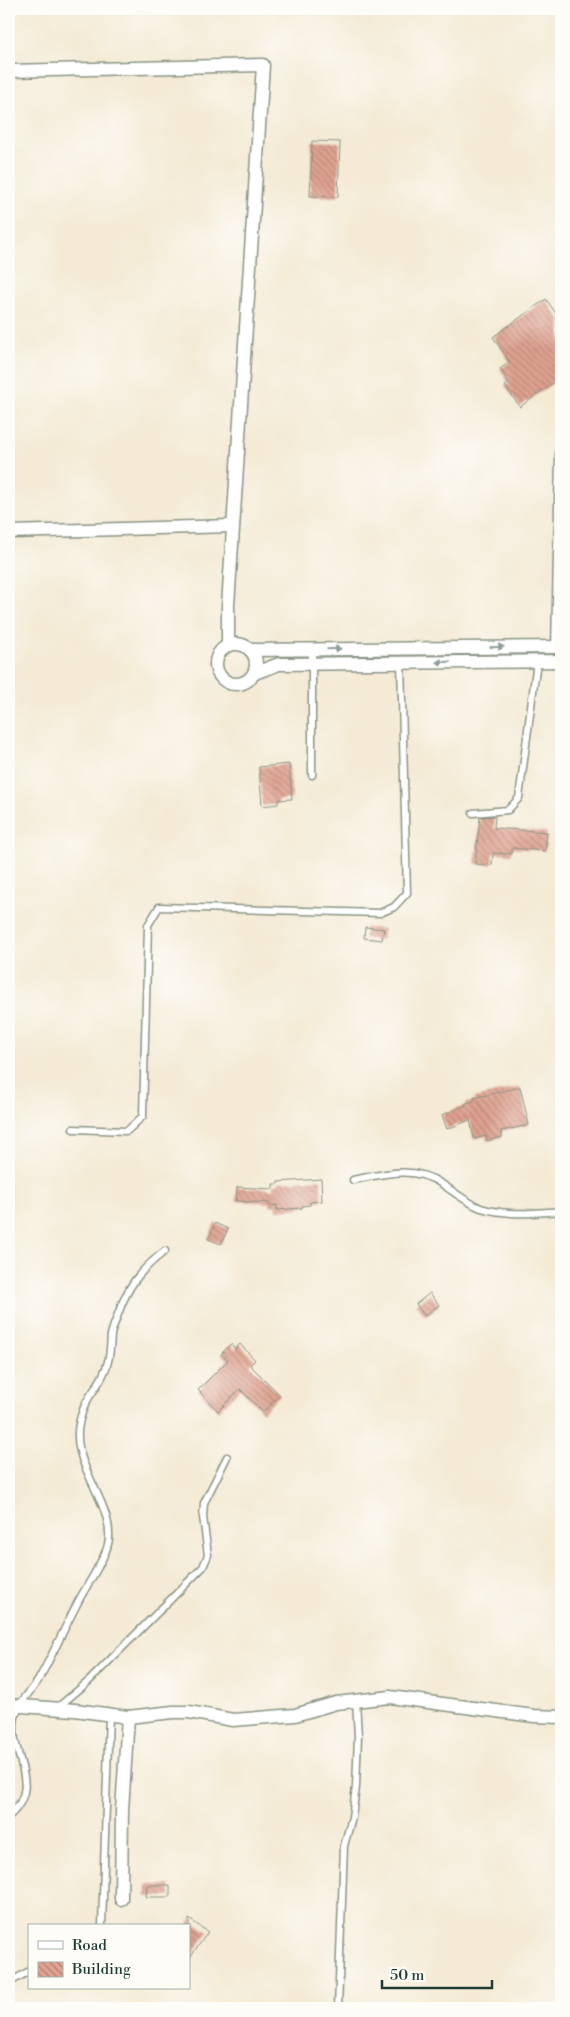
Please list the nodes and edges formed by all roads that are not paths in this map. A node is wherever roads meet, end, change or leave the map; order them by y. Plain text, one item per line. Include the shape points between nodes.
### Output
1 (9, 72) edge
2 (560, 410) edge
3 (234, 526) junction
4 (9, 532) edge
5 (228, 645) junction
6 (558, 646) edge
7 (312, 649) junction
8 (250, 650) junction
9 (537, 661) junction
10 (558, 661) edge
11 (401, 662) junction
12 (312, 663) junction
13 (255, 673) junction
14 (312, 775) dead end
15 (473, 813) dead end
16 (73, 1129) dead end
17 (354, 1180) dead end
18 (561, 1211) edge
19 (165, 1252) dead end
20 (227, 1458) dead end
21 (356, 1700) junction
22 (13, 1705) edge
23 (56, 1709) junction
24 (108, 1714) junction
25 (128, 1717) junction
26 (561, 1717) edge
27 (9, 1816) edge
28 (121, 1899) dead end
29 (102, 1924) edge
30 (28, 1972) edge
31 (9, 1984) edge
32 (338, 2008) edge

1 - 3 street via 263,66
2 - 6 lane
3 - 4 street
3 - 5 street
5 - 8 street via 241,644
5 - 13 street via 217,658 220,676 236,684 247,682
7 -> 6 street
6 - 10 lane
7 - 8 street
7 - 12 lane
8 - 13 street via 256,658
9 - 10 street
9 -> 11 street
9 - 15 lane via 519,798 508,810
11 - 12 street
11 - 16 lane via 407,893 394,907 380,913 159,907 148,925 142,1116 127,1130
12 - 13 street via 279,664
12 - 14 lane
17 - 18 lane via 397,1171 412,1172 438,1181 479,1207 500,1212
19 - 22 lane via 133,1281 111,1333 110,1358 86,1402 80,1422 78,1437 82,1461 108,1522 107,1548 36,1685
20 - 23 lane via 204,1503 208,1556 203,1567 89,1681
21 - 25 street via 295,1715 264,1718 233,1720 189,1712
21 - 26 street via 390,1697
21 - 32 lane via 356,1787 344,1846
22 - 23 street
22 - 27 lane via 15,1735 26,1787 17,1809
23 - 24 street
24 - 25 street
24 - 29 lane
25 - 28 street
30 - 31 lane

